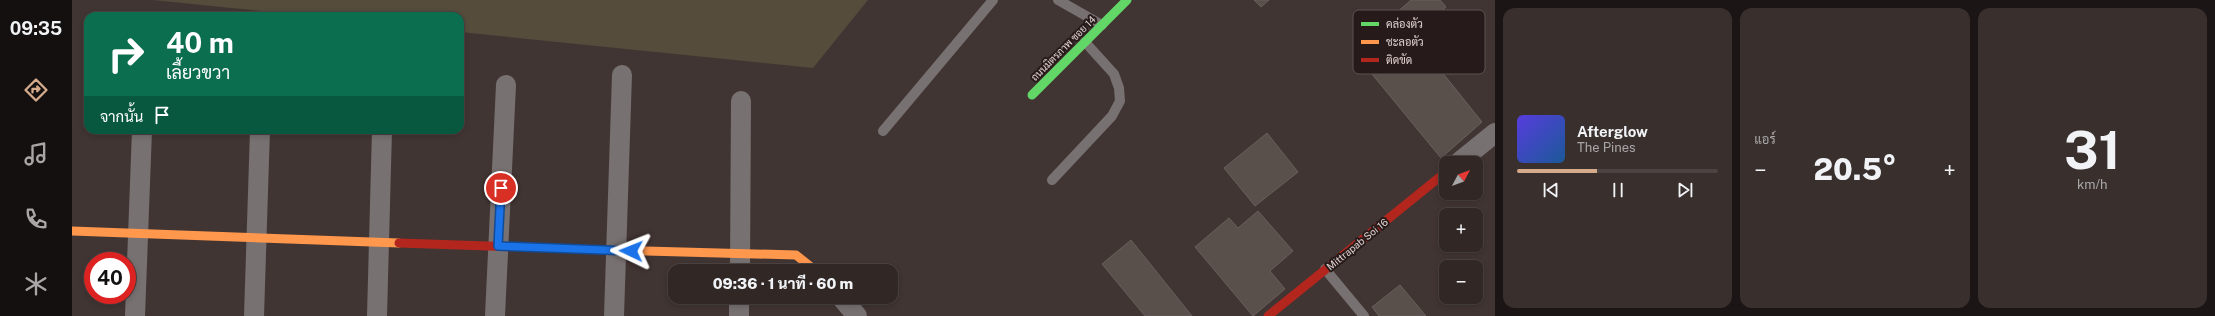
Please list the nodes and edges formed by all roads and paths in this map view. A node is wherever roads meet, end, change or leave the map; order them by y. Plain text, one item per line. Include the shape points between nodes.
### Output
1 (993, 0) edge
2 (1058, 0) edge
3 (1127, 0) edge
4 (1102, 25) junction
5 (1084, 42) junction
6 (622, 75) dead end
7 (506, 85) dead end
8 (1032, 96) dead end
9 (741, 101) dead end
10 (883, 131) dead end
11 (1495, 133) edge
12 (142, 134) edge
13 (260, 134) edge
14 (382, 134) edge
15 (1467, 156) edge
16 (1439, 178) edge
17 (1052, 180) dead end
18 (72, 230) edge
19 (138, 233) junction
20 (256, 237) junction
21 (379, 242) junction
22 (498, 246) junction
23 (615, 251) junction
24 (740, 263) edge
25 (807, 264) edge
26 (1325, 269) junction
27 (739, 304) edge
28 (847, 304) edge
29 (135, 316) edge
30 (254, 316) edge
31 (377, 316) edge
32 (495, 316) edge
33 (614, 316) edge
34 (739, 316) edge
35 (857, 316) edge
36 (1268, 316) edge
37 (1364, 316) edge

1 - 10 lane
2 - 4 lane
3 - 4 street, ถนนมิตรภาพ ซอย 14
4 - 5 street, ถนนมิตรภาพ ซอย 14
5 - 8 street, ถนนมิตรภาพ ซอย 14
5 - 17 lane via 1114,74 1120,101 1112,116
6 - 23 street
7 - 22 street
9 - 24 street
11 - 15 street
12 - 19 street
13 - 20 street
14 - 21 street
16 - 26 street, Mittrapab Soi 16
18 - 19 street
19 - 20 street
19 - 29 street
20 - 21 street
20 - 30 street
21 - 22 street
21 - 31 street
22 - 23 street
22 - 32 street
23 - 24 street
23 - 33 street
24 - 25 street via 796,256
26 - 36 street, Mittrapab Soi 16
26 - 37 lane
27 - 34 street
28 - 35 street

